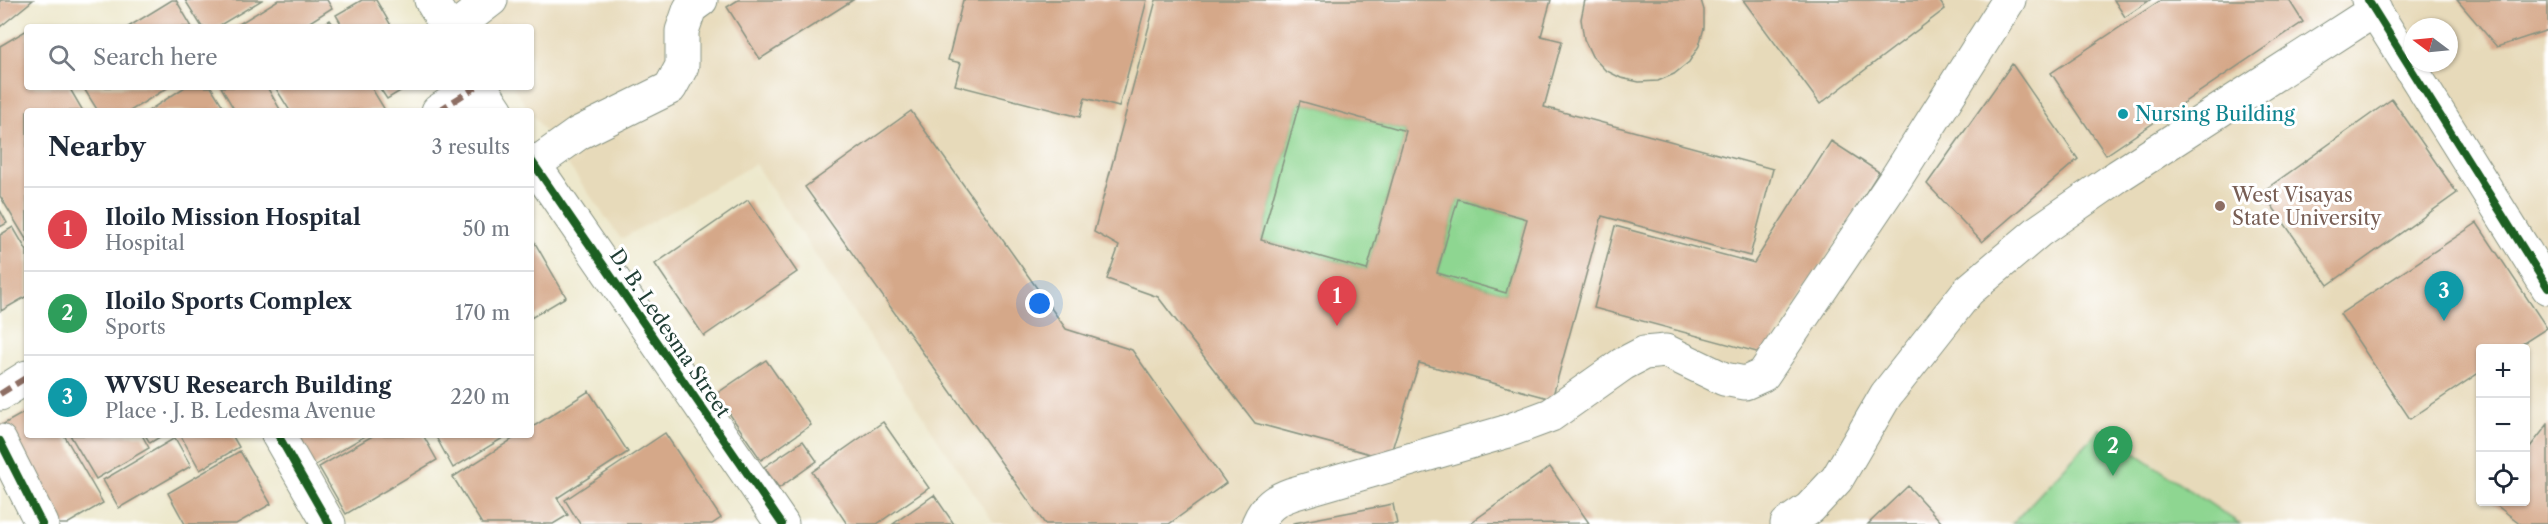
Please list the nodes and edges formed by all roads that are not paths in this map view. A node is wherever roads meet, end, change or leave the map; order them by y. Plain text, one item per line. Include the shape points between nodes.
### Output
1 (431, 0) edge
2 (491, 0) edge
3 (701, 0) edge
4 (2010, 0) edge
5 (2372, 5) edge
6 (445, 24) edge
7 (460, 24) edge
8 (474, 90) edge
9 (481, 90) edge
10 (443, 108) edge
11 (495, 108) edge
12 (534, 161) edge
13 (534, 163) edge
14 (2548, 288) edge
15 (24, 378) edge
16 (0, 394) edge
17 (280, 438) edge
18 (0, 441) edge
19 (42, 524) edge
20 (329, 524) edge
21 (782, 524) edge
22 (1258, 524) edge
23 (1787, 524) edge

1 - 6 street
2 - 7 street
3 - 12 street via 690,8 682,31 682,66 670,88 579,133
4 - 22 street via 1763,375 1744,383 1724,379 1666,351 1644,353 1551,415 1292,494 1275,501
5 - 14 street
5 - 23 street via 2058,217 1968,291 1886,395 1837,479 1810,508
8 - 10 street
9 - 11 street
13 - 21 street, D. B. Ledesma Street
15 - 16 street
17 - 20 street
18 - 19 street

